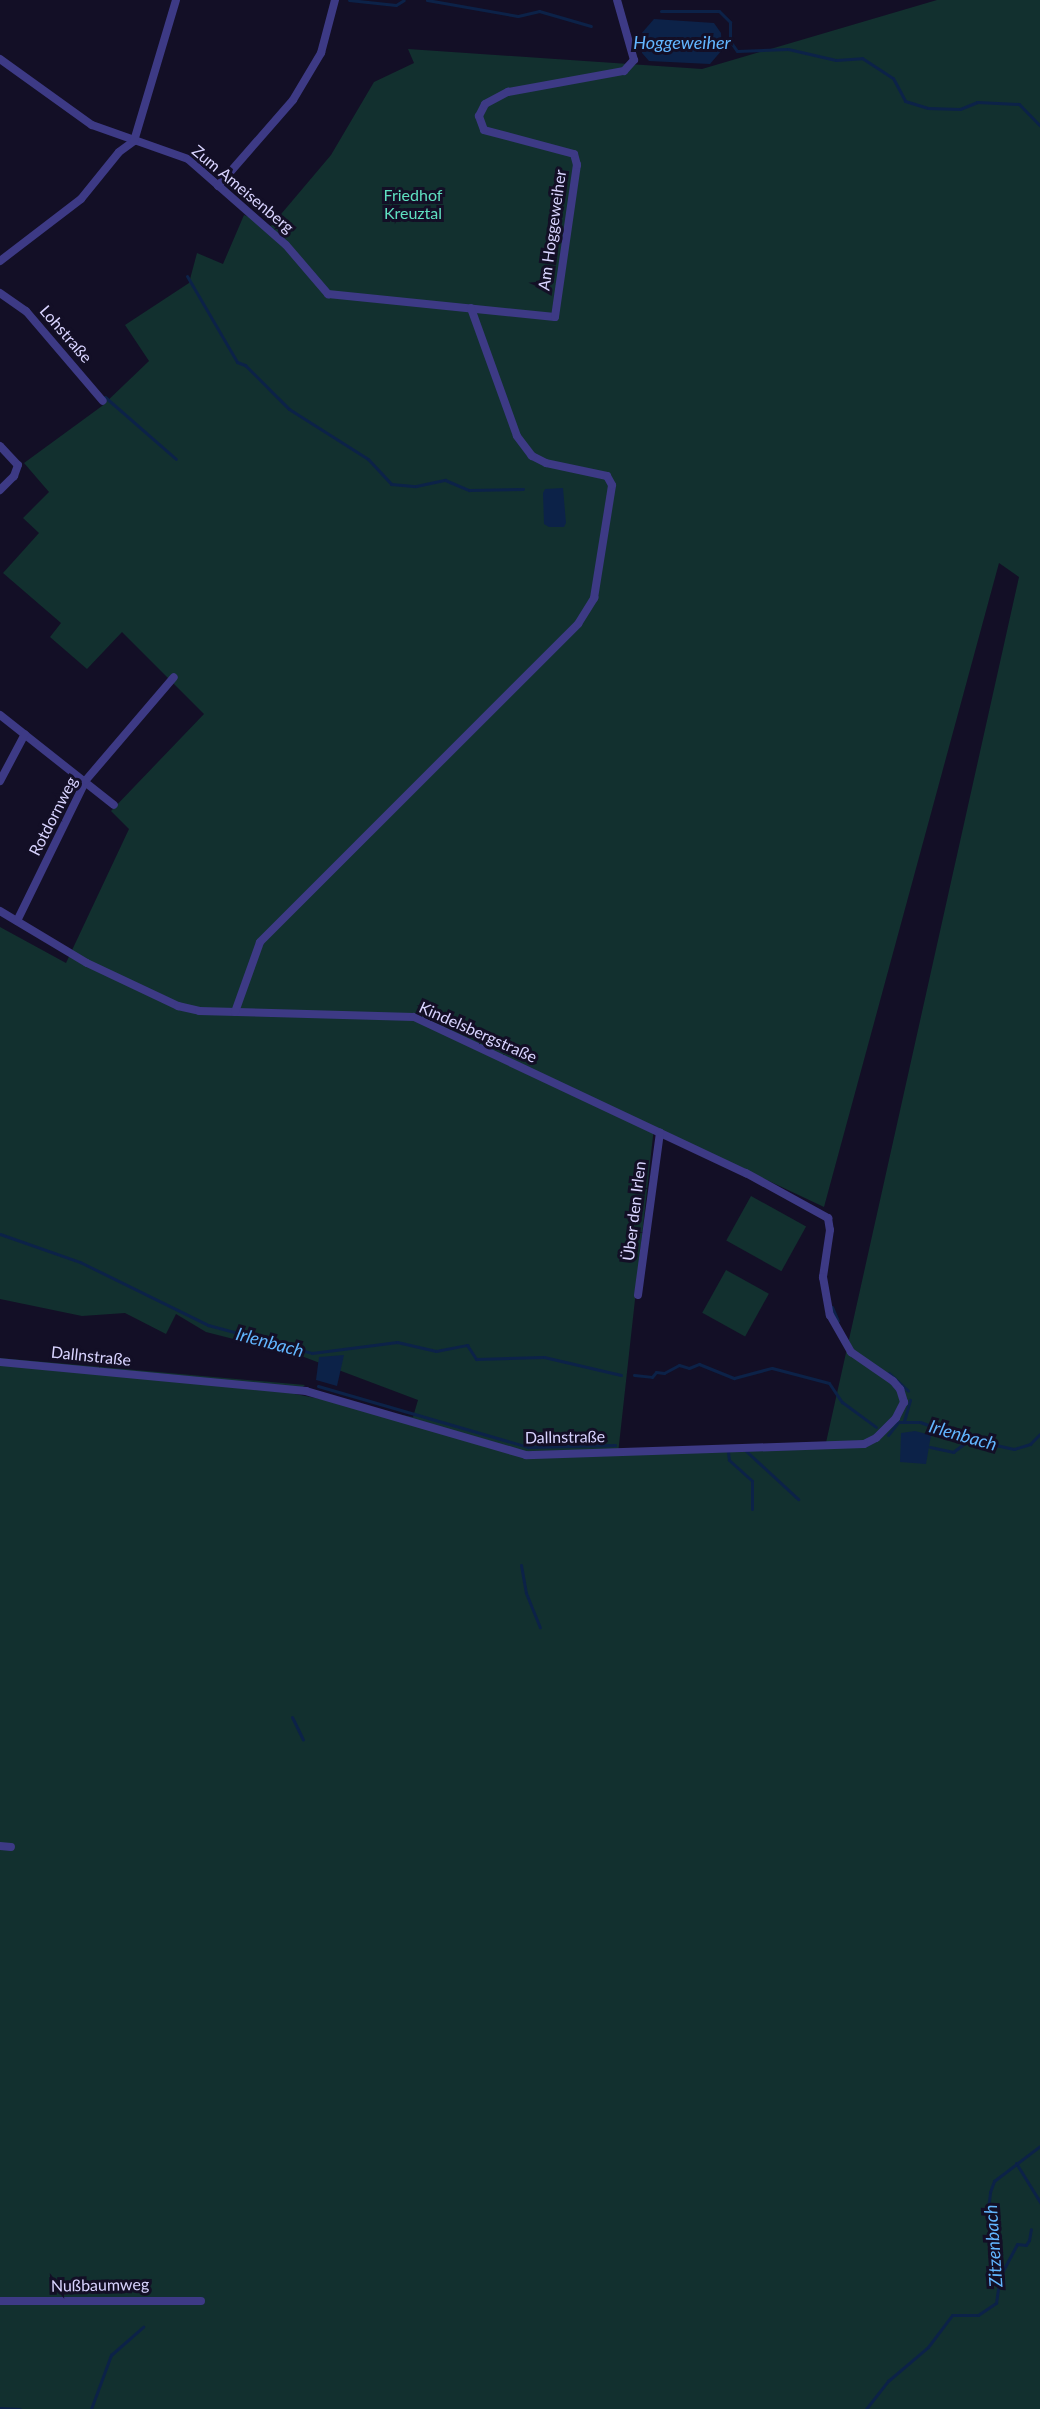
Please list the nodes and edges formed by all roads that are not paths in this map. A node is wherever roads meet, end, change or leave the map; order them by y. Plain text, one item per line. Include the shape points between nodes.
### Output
1 (176, 0) edge
2 (335, 0) edge
3 (617, 0) edge
4 (0, 60) edge
5 (134, 141) junction
6 (218, 186) junction
7 (0, 261) edge
8 (0, 293) edge
9 (471, 308) junction
10 (104, 401) dead end
11 (0, 446) edge
12 (0, 490) edge
13 (174, 677) dead end
14 (0, 715) edge
15 (25, 734) junction
16 (86, 780) junction
17 (0, 781) edge
18 (114, 806) dead end
19 (0, 910) edge
20 (17, 921) junction
21 (235, 1012) junction
22 (660, 1132) junction
23 (828, 1218) joint
24 (638, 1295) dead end
25 (0, 1362) edge
26 (0, 1846) edge
27 (10, 1847) dead end
28 (0, 2301) edge
29 (201, 2301) dead end

1 - 5 street
2 - 6 street via 321,53 293,100
3 - 9 street, Am Hoggeweiher via 634,60 624,71 508,93 486,104 479,116 484,130 574,154 577,165 555,317
4 - 5 street, Zum Ameisenberg via 93,125
5 - 6 street, Zum Ameisenberg via 188,159
5 - 7 street via 119,152 81,199
6 - 9 street, Zum Ameisenberg via 286,245 328,294
8 - 10 street, Lohstraße via 26,311
9 - 21 street via 517,436 532,456 546,463 607,476 612,485 594,598 578,624 260,942
11 - 12 street via 18,465 14,476
13 - 16 street, Rotdornweg
14 - 15 street
15 - 16 street
15 - 17 street
16 - 18 street
16 - 20 street, Rotdornweg
19 - 20 street, Kindelsbergstraße
20 - 21 street, Kindelsbergstraße via 87,963 178,1006
21 - 22 street, Kindelsbergstraße via 414,1017
22 - 23 street, Kindelsbergstraße via 723,1160
22 - 24 street, Über den Irlen
23 - 25 street, Dallnstraße via 830,1230 823,1277 830,1315 851,1352 893,1381 904,1395 896,1418 864,1444 526,1455 306,1391
26 - 27 street
28 - 29 street, Nußbaumweg

